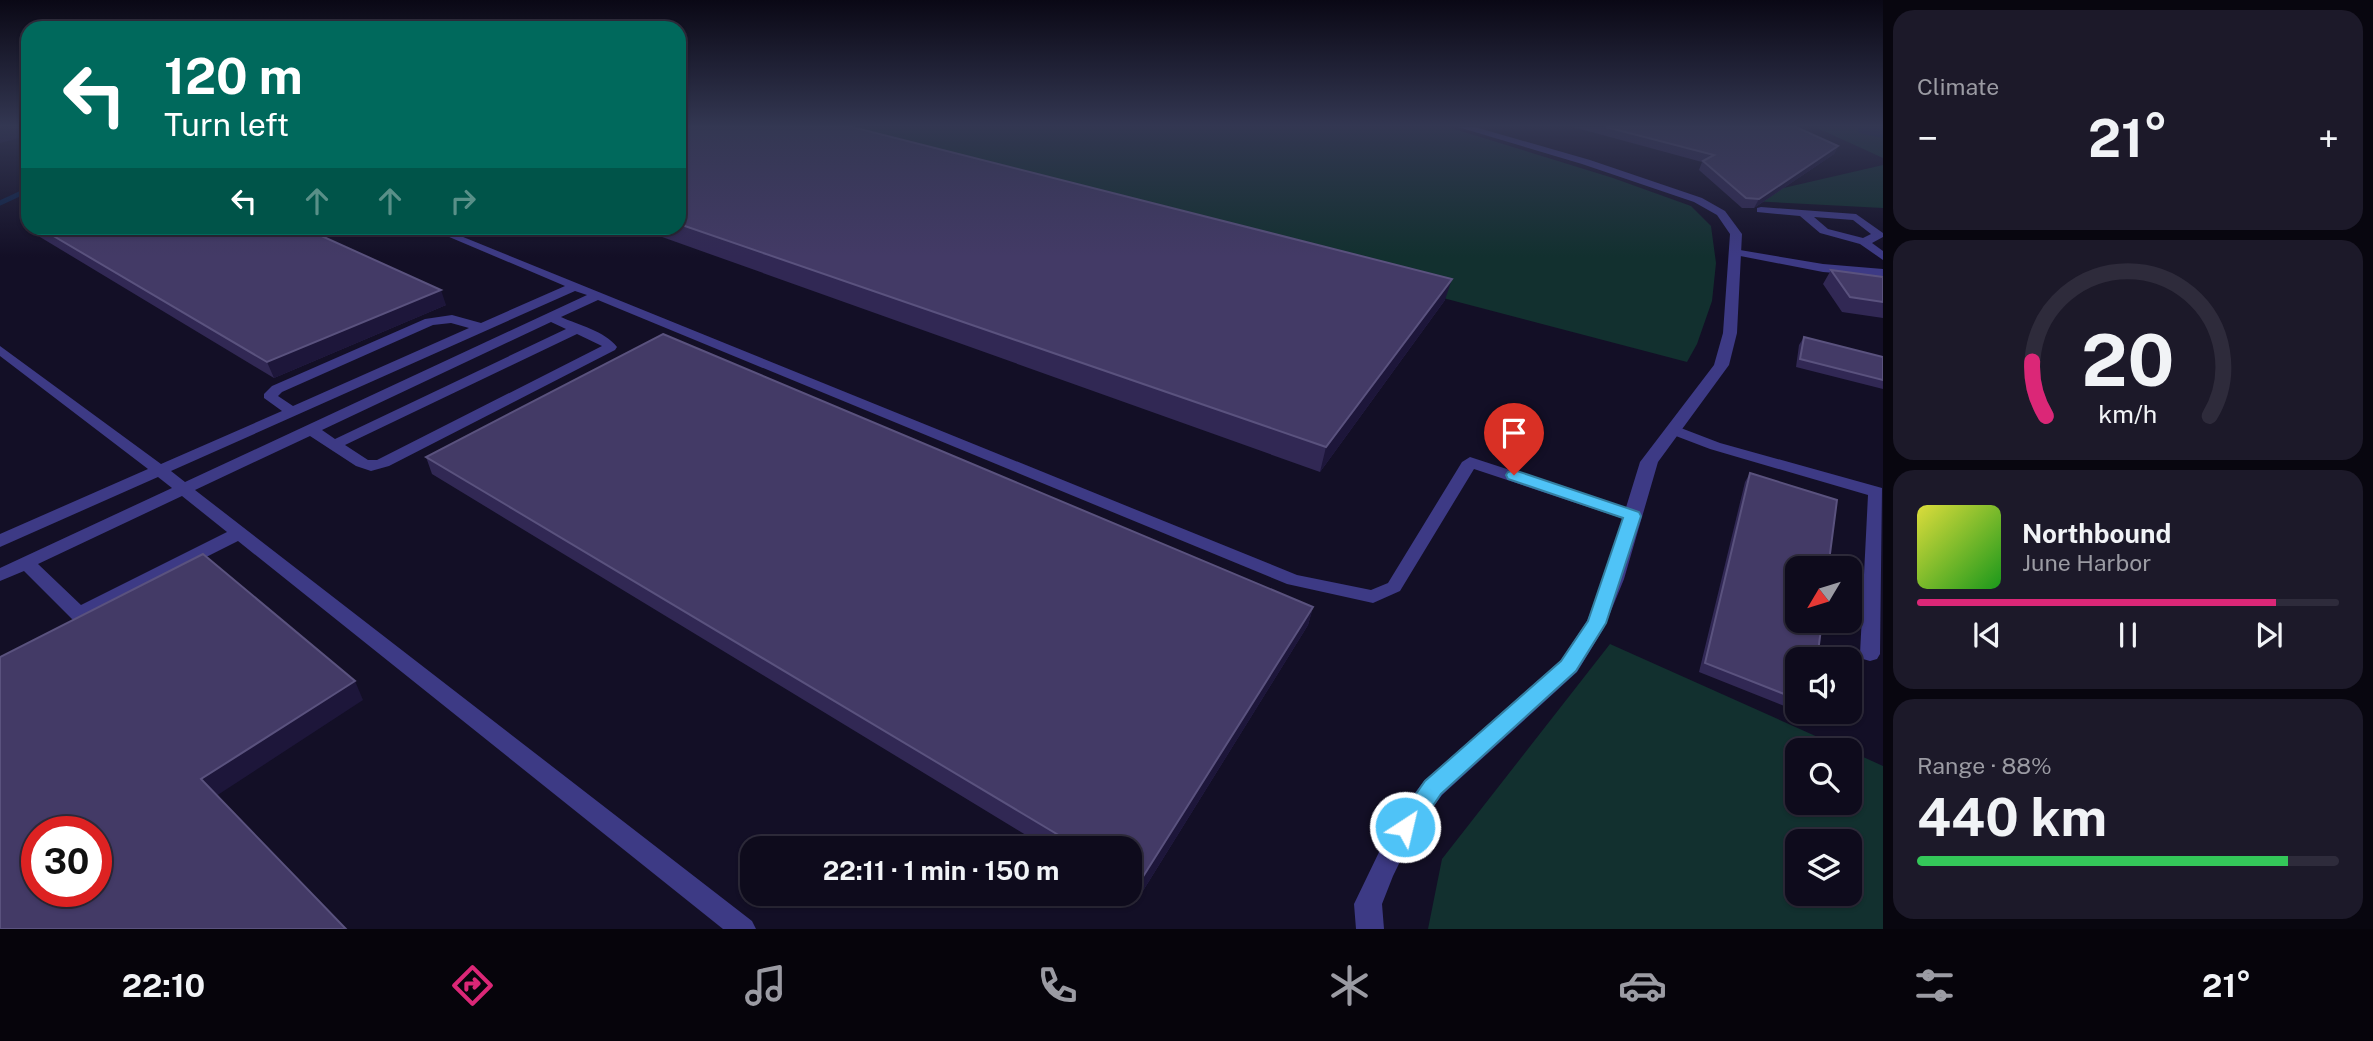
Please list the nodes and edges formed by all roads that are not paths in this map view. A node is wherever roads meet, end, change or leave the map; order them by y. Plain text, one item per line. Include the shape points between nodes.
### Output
1 (1611, 170) edge
2 (1761, 210) edge
3 (1803, 213) junction
4 (450, 235) edge
5 (1864, 242) junction
6 (1734, 251) junction
7 (1883, 257) edge
8 (1883, 273) edge
9 (576, 286) junction
10 (598, 295) junction
11 (552, 317) junction
12 (482, 328) junction
13 (579, 328) junction
14 (0, 350) edge
15 (292, 411) junction
16 (1673, 429) junction
17 (311, 430) junction
18 (334, 446) junction
19 (159, 470) junction
20 (183, 491) junction
21 (1633, 516) junction
22 (238, 534) junction
23 (0, 541) edge
24 (26, 563) junction
25 (0, 575) edge
26 (1870, 654) dead end
27 (743, 929) edge
28 (1370, 929) edge

1 - 6 street via 1698,200 1721,213 1736,234
2 - 3 lane
3 - 5 lane via 1824,231
3 - 5 lane via 1856,217 1879,235
4 - 9 lane
5 - 7 lane
6 - 8 lane via 1823,268
6 - 16 street via 1730,333 1721,365
9 - 10 lane
9 - 12 lane
10 - 11 lane
10 - 21 lane via 1293,580 1333,589 1373,597 1394,587 1470,461
11 - 13 lane
11 - 17 lane
12 - 15 lane
12 - 15 lane via 442,318 271,394
13 - 18 lane
13 - 18 lane via 610,347 383,463 362,463
14 - 19 lane
15 - 19 lane
16 - 21 street via 1649,462
16 - 26 lane via 1715,446 1876,492
17 - 18 lane
17 - 20 lane
19 - 20 lane
19 - 23 lane
20 - 22 lane
20 - 24 lane
21 - 28 street via 1597,623 1569,666 1433,788 1405,827 1381,873 1368,904
22 - 24 lane via 79,614
22 - 27 lane
24 - 25 lane

